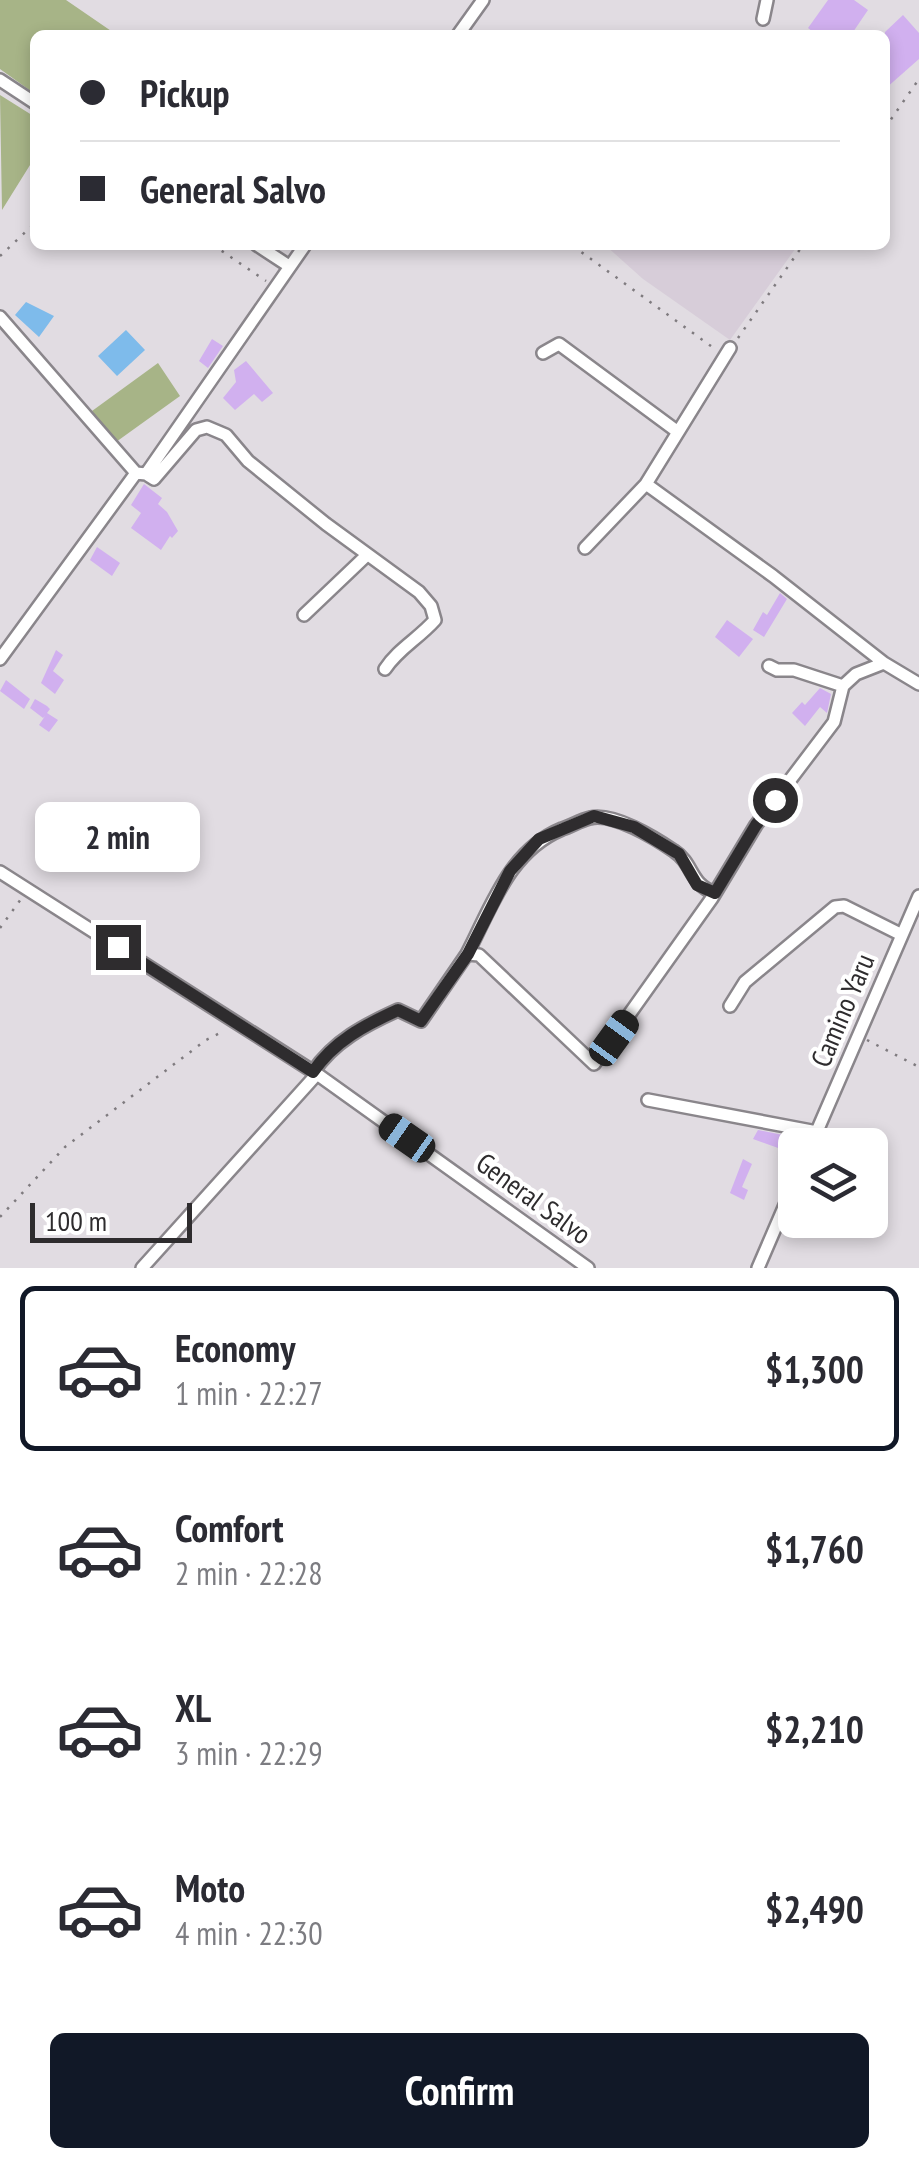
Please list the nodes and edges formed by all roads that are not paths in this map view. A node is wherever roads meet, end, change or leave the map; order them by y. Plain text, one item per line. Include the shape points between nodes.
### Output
1 (483, 0) edge
2 (766, 0) edge
3 (763, 19) dead end
4 (462, 30) edge
5 (0, 80) edge
6 (30, 100) edge
7 (264, 250) edge
8 (301, 250) edge
9 (288, 266) junction
10 (0, 317) edge
11 (730, 348) road end
12 (543, 353) dead end
13 (678, 432) junction
14 (141, 474) junction
15 (646, 484) junction
16 (585, 548) dead end
17 (367, 555) junction
18 (304, 615) dead end
19 (0, 660) edge
20 (884, 663) junction
21 (768, 666) dead end
22 (385, 669) dead end
23 (919, 684) edge
24 (843, 686) junction
25 (0, 872) edge
26 (715, 893) junction
27 (919, 896) edge
28 (902, 936) junction
29 (468, 954) junction
30 (730, 1006) dead end
31 (315, 1073) junction
32 (648, 1100) dead end
33 (819, 1128) edge
34 (778, 1131) edge
35 (778, 1222) edge
36 (142, 1268) edge
37 (588, 1268) edge
38 (758, 1268) edge

1 - 4 street
2 - 3 street
5 - 6 street
7 - 9 street
8 - 9 street
9 - 14 street
10 - 14 street
11 - 13 street
12 - 13 street via 559,344
13 - 15 street
14 - 17 street via 154,479 196,430 207,427 226,435 248,461
14 - 19 street
15 - 16 street
15 - 20 street
17 - 18 street
17 - 22 street via 419,592 435,620 414,643 397,650
20 - 23 street
20 - 24 street
21 - 24 street
24 - 26 street via 834,722 756,825
25 - 31 street, General Salvo
26 - 29 street via 697,885 668,847 634,827 594,816 524,852
26 - 29 street via 594,1064 480,955
27 - 28 street, Camino Yaru
28 - 30 street via 834,907 746,982
28 - 33 street, Camino Yaru
29 - 31 street via 421,1021 398,1010 368,1023 328,1051
31 - 36 street
31 - 37 street, General Salvo
32 - 34 street
35 - 38 street

